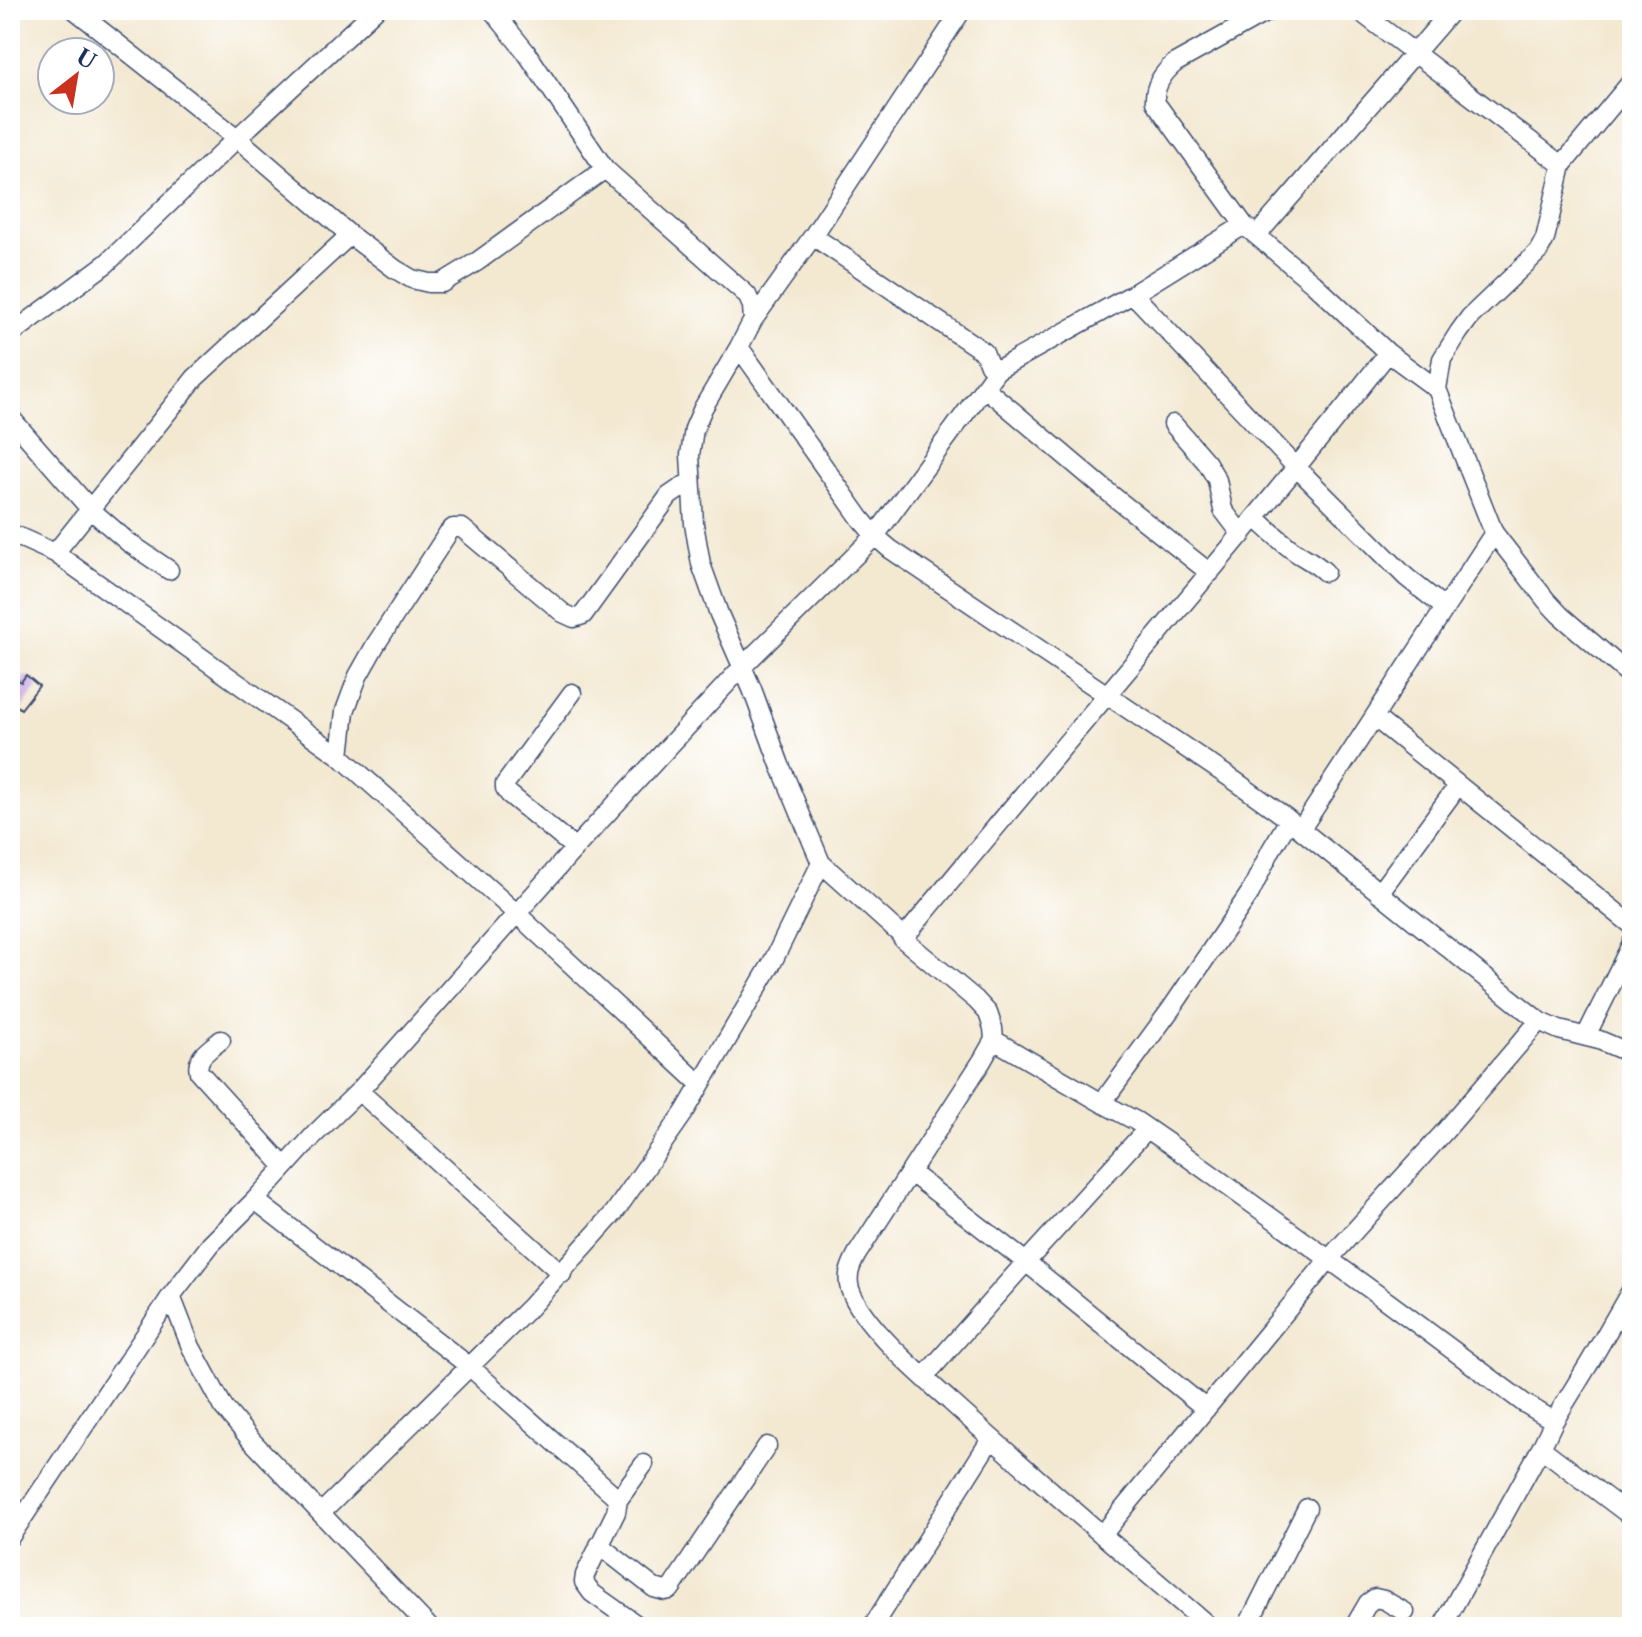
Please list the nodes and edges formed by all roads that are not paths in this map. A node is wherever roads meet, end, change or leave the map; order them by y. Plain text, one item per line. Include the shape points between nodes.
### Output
1 (75, 10) edge
2 (375, 10) edge
3 (492, 10) edge
4 (962, 10) edge
5 (1270, 10) edge
6 (1358, 10) edge
7 (1452, 10) edge
8 (1416, 53) junction
9 (1632, 81) edge
10 (237, 138) junction
11 (1562, 165) junction
12 (605, 169) junction
13 (1251, 230) junction
14 (350, 235) junction
15 (813, 236) junction
16 (771, 294) junction
17 (1133, 294) junction
18 (747, 295) junction
19 (753, 320) junction
20 (10, 335) edge
21 (739, 347) junction
22 (1388, 353) junction
23 (997, 370) junction
24 (985, 388) junction
25 (1437, 389) junction
26 (10, 417) edge
27 (1173, 424) dead end
28 (1297, 468) junction
29 (691, 481) junction
30 (91, 510) junction
31 (1256, 518) junction
32 (1494, 533) junction
33 (1242, 535) junction
34 (875, 536) junction
35 (11, 537) edge
36 (55, 553) junction
37 (169, 570) dead end
38 (1325, 572) dead end
39 (1210, 573) junction
40 (1445, 608) junction
41 (743, 666) junction
42 (1632, 677) edge
43 (572, 693) dead end
44 (1108, 695) junction
45 (1374, 717) junction
46 (340, 756) junction
47 (1451, 795) dead end
48 (1295, 825) junction
49 (575, 848) junction
50 (821, 863) junction
51 (1379, 893) junction
52 (516, 913) junction
53 (1632, 925) edge
54 (903, 939) junction
55 (1632, 943) edge
56 (1539, 1021) junction
57 (1586, 1036) junction
58 (221, 1040) dead end
59 (994, 1040) junction
60 (1632, 1054) edge
61 (700, 1084) junction
62 (359, 1091) junction
63 (1102, 1103) junction
64 (1147, 1129) junction
65 (284, 1166) junction
66 (911, 1173) junction
67 (255, 1200) junction
68 (1329, 1259) junction
69 (1026, 1262) junction
70 (562, 1274) junction
71 (1632, 1289) edge
72 (171, 1296) junction
73 (469, 1366) junction
74 (924, 1377) junction
75 (1206, 1409) junction
76 (1554, 1421) junction
77 (991, 1439) junction
78 (767, 1446) dead end
79 (1541, 1448) junction
80 (644, 1464) dead end
81 (618, 1500) junction
82 (1307, 1508) dead end
83 (321, 1513) junction
84 (1632, 1517) edge
85 (1102, 1535) junction
86 (10, 1537) edge
87 (599, 1545) junction
88 (1405, 1612) dead end
89 (429, 1627) edge
90 (640, 1627) edge
91 (872, 1627) edge
92 (1210, 1627) edge
93 (1247, 1627) edge
94 (1354, 1627) edge
95 (1442, 1627) edge

1 - 10 street
2 - 10 street
3 - 12 street
4 - 15 street
5 - 13 street via 1180,59 1164,74 1154,97
6 - 8 street
7 - 8 street
8 - 11 street
8 - 13 street
9 - 11 street
10 - 14 street
10 - 20 street via 107,263
11 - 25 street via 1538,252 1470,317 1442,359
12 - 14 street via 442,283 412,279
12 - 18 street
13 - 17 street
13 - 22 street
14 - 30 street via 195,378
15 - 16 street
15 - 23 street via 984,352
16 - 18 street
16 - 19 street
17 - 23 street
17 - 28 street
18 - 19 street
19 - 21 street
21 - 29 street via 694,429
21 - 34 street
22 - 25 street
22 - 28 street
23 - 24 street
24 - 34 street
24 - 39 street
25 - 32 street
26 - 30 street
27 - 33 street via 1207,463 1223,510
28 - 31 street
28 - 40 street via 1406,577
29 - 41 street via 701,564
29 - 46 street via 669,496 583,615 574,618 462,528 453,528 358,676 345,711
30 - 36 street
30 - 37 street
31 - 33 street
31 - 38 street
32 - 40 street
32 - 42 street via 1560,615
33 - 39 street
34 - 41 street
34 - 44 street
35 - 36 street
36 - 46 street
39 - 44 street
40 - 45 street
41 - 49 street
41 - 50 street
43 - 49 street via 505,788
44 - 48 street
44 - 54 street
45 - 48 street
45 - 53 street
46 - 52 street
47 - 51 street
48 - 51 street
48 - 63 street via 1271,850 1250,893
49 - 52 street
50 - 54 street
50 - 61 street via 772,963
51 - 56 street
52 - 61 street
52 - 62 street
54 - 59 street via 988,1013
55 - 57 street
56 - 57 street
56 - 68 street
57 - 60 street
58 - 65 street via 199,1058 199,1072
59 - 63 street
59 - 66 street
61 - 70 street via 614,1213
62 - 65 street
62 - 70 street
63 - 64 street
64 - 68 street
64 - 69 street
65 - 67 street
66 - 69 street
66 - 74 street via 857,1254 848,1282 868,1319
67 - 72 street via 211,1244
67 - 73 street
68 - 75 street
68 - 76 street
69 - 74 street
69 - 75 street
70 - 73 street
71 - 76 street
72 - 83 street via 224,1408
72 - 86 street
73 - 81 street
73 - 83 street
74 - 77 street
75 - 85 street
76 - 79 street
77 - 85 street
77 - 91 street
78 - 87 street via 670,1590 654,1588
79 - 84 street
79 - 95 street
80 - 81 street
81 - 87 street
82 - 93 street
83 - 89 street
85 - 92 street
87 - 90 street via 585,1575 586,1587
88 - 94 street via 1375,1598

